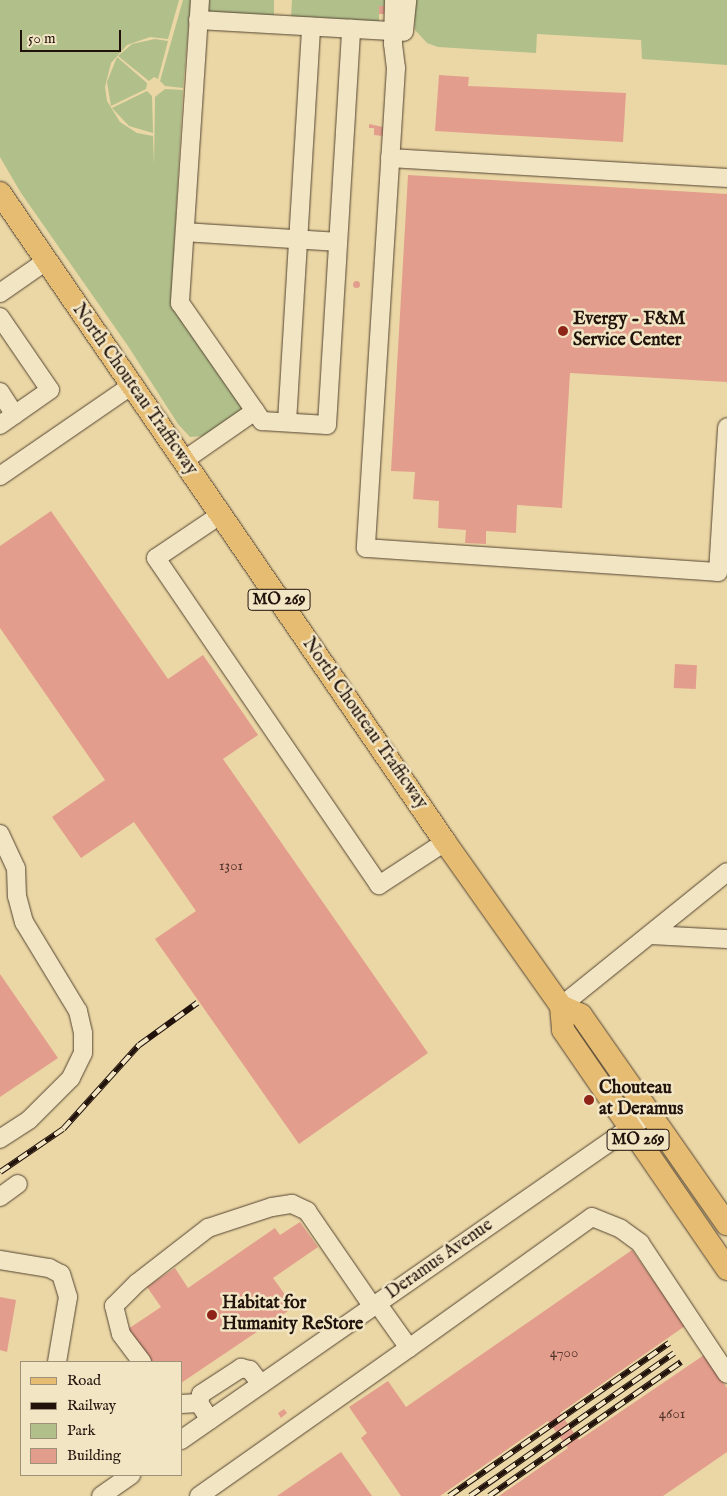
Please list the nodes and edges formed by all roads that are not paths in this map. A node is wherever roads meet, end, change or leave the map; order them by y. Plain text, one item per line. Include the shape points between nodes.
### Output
1 (200, 0) edge
2 (394, 0) edge
3 (407, 0) edge
4 (198, 20) junction
5 (311, 27) junction
6 (351, 29) junction
7 (398, 32) junction
8 (390, 158) junction
9 (727, 178) edge
10 (0, 193) edge
11 (185, 232) junction
12 (298, 239) junction
13 (338, 242) junction
14 (46, 261) junction
15 (0, 293) edge
16 (0, 317) edge
17 (131, 386) junction
18 (0, 392) edge
19 (255, 411) junction
20 (15, 415) junction
21 (287, 422) junction
22 (0, 425) edge
23 (727, 427) edge
24 (184, 461) junction
25 (0, 476) edge
26 (220, 515) junction
27 (0, 834) edge
28 (445, 842) junction
29 (727, 872) edge
30 (651, 934) junction
31 (727, 939) edge
32 (561, 1006) junction
33 (649, 1114) junction
34 (630, 1127) junction
35 (0, 1138) edge
36 (18, 1184) dead end
37 (0, 1197) edge
38 (727, 1224) edge
39 (0, 1260) edge
40 (727, 1269) edge
41 (375, 1305) junction
42 (409, 1348) junction
43 (57, 1361) edge
44 (141, 1361) edge
45 (727, 1374) edge
46 (261, 1384) junction
47 (200, 1399) junction
48 (182, 1404) edge
49 (210, 1420) junction
50 (182, 1439) edge
51 (130, 1476) edge
52 (109, 1494) edge
53 (199, 1496) edge

1 - 4 street
2 - 7 street
3 - 7 street
4 - 5 street
4 - 11 street
5 - 6 street
5 - 12 street
6 - 7 street
6 - 13 street
7 - 8 street
8 - 9 street
8 - 23 street via 366,548 718,572
10 - 14 main road, North Chouteau Trafficway / MO 269
11 - 12 street
11 - 19 street via 180,303
12 - 13 street
12 - 21 street
13 - 21 street via 327,425
14 - 15 street
14 - 17 main road, North Chouteau Trafficway / MO 269
16 - 20 street via 50,390
17 - 24 main road, North Chouteau Trafficway / MO 269
17 - 25 street
18 - 20 street
19 - 21 street via 262,420
19 - 24 street
20 - 22 street
24 - 26 main road, North Chouteau Trafficway / MO 269
26 - 28 main road, North Chouteau Trafficway / MO 269
26 - 28 street via 156,558 379,884
27 - 35 street via 16,868 24,922 78,1011 83,1033 83,1053 71,1078 29,1120
28 - 32 main road, North Chouteau Trafficway / MO 269
29 - 30 street
30 - 31 street
30 - 32 street
32 - 33 main road, North Chouteau Trafficway / MO 269 via 581,1015
32 - 34 main road, North Chouteau Trafficway / MO 269 via 563,1030
33 - 34 street, Deramus Avenue
33 - 38 main road, North Chouteau Trafficway / MO 269
34 - 40 main road, North Chouteau Trafficway / MO 269
34 - 41 street, Deramus Avenue
36 - 37 street
39 - 43 street via 49,1268 64,1279 68,1297
41 - 42 street
41 - 44 street via 307,1211 292,1204 272,1207 208,1228 136,1283 114,1306 121,1334
41 - 46 street, Deramus Avenue
42 - 45 street via 592,1217 621,1229 640,1243
42 - 53 street
46 - 47 street via 250,1370 241,1368
46 - 49 street, Deramus Avenue
47 - 48 street
47 - 49 street
49 - 50 street, Deramus Avenue
51 - 52 street

